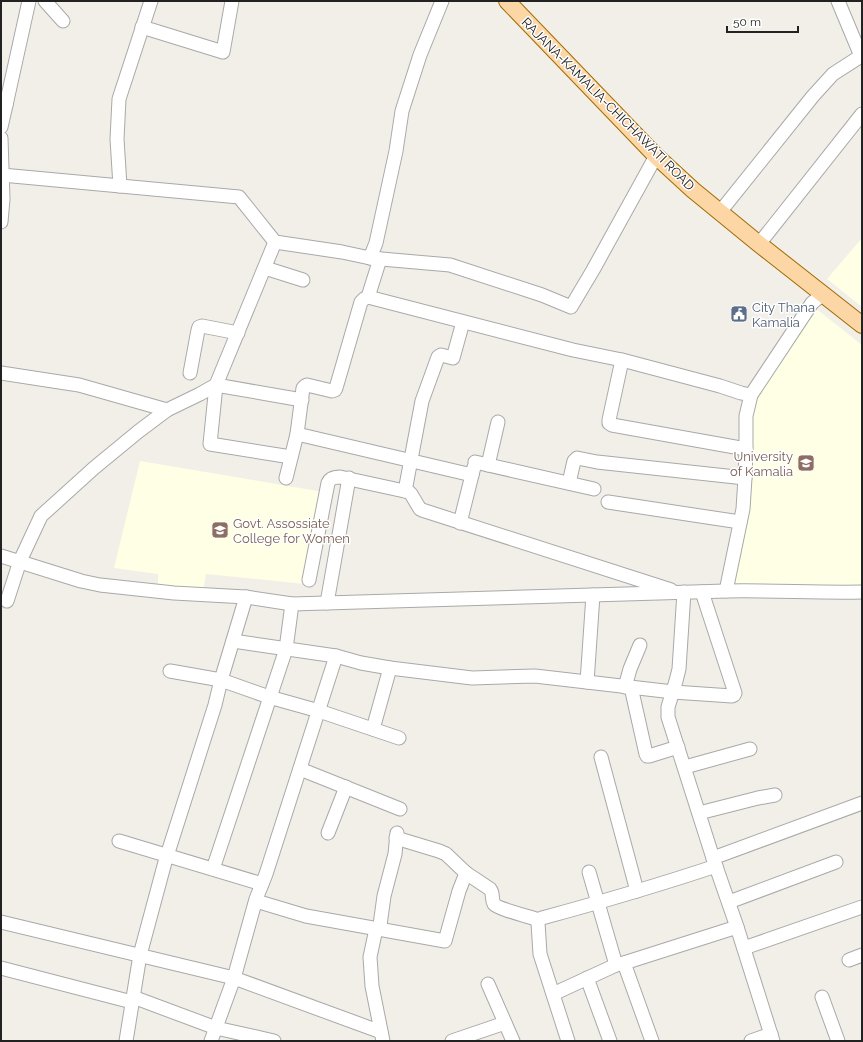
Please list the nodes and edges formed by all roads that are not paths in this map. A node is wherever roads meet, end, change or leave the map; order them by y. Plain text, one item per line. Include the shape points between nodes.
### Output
1 (29, 1) edge
2 (44, 1) edge
3 (151, 1) edge
4 (232, 1) edge
5 (442, 1) edge
6 (507, 1) edge
7 (838, 1) edge
8 (63, 22) dead end
9 (142, 27) junction
10 (4, 104) edge
11 (862, 114) edge
12 (1, 127) edge
13 (1, 138) edge
14 (656, 156) junction
15 (2, 175) junction
16 (120, 186) junction
17 (720, 212) junction
18 (1, 222) edge
19 (275, 242) junction
20 (759, 244) junction
21 (375, 259) junction
22 (265, 268) junction
23 (303, 280) dead end
24 (823, 294) junction
25 (368, 297) junction
26 (463, 322) junction
27 (862, 325) edge
28 (238, 333) junction
29 (622, 360) junction
30 (1, 373) edge
31 (190, 373) dead end
32 (216, 385) junction
33 (751, 395) junction
34 (302, 400) junction
35 (167, 410) junction
36 (498, 422) dead end
37 (297, 434) junction
38 (746, 450) junction
39 (291, 457) junction
40 (411, 460) junction
41 (488, 465) junction
42 (472, 475) junction
43 (286, 478) dead end
44 (349, 478) junction
45 (746, 478) junction
46 (569, 483) junction
47 (594, 489) dead end
48 (405, 491) junction
49 (608, 502) dead end
50 (740, 522) junction
51 (460, 523) junction
52 (1, 556) edge
53 (20, 561) junction
54 (309, 580) dead end
55 (726, 590) junction
56 (683, 592) junction
57 (702, 592) junction
58 (862, 592) edge
59 (593, 595) junction
60 (246, 597) junction
61 (7, 601) dead end
62 (327, 603) junction
63 (292, 604) junction
64 (233, 641) junction
65 (640, 645) dead end
66 (286, 649) junction
67 (336, 656) junction
68 (390, 668) junction
69 (170, 672) dead end
70 (221, 680) junction
71 (587, 682) junction
72 (628, 687) junction
73 (673, 692) junction
74 (270, 697) junction
75 (319, 711) junction
76 (373, 729) junction
77 (399, 738) dead end
78 (678, 747) junction
79 (750, 749) dead end
80 (601, 758) dead end
81 (685, 767) junction
82 (300, 769) junction
83 (346, 787) junction
84 (775, 795) dead end
85 (862, 803) edge
86 (400, 809) dead end
87 (699, 813) junction
88 (328, 833) dead end
89 (119, 841) dead end
90 (167, 855) junction
91 (715, 862) junction
92 (836, 862) dead end
93 (213, 869) junction
94 (589, 872) dead end
95 (466, 873) junction
96 (262, 884) junction
97 (637, 891) junction
98 (256, 901) junction
99 (729, 902) junction
100 (598, 903) junction
101 (862, 907) edge
102 (539, 920) junction
103 (1, 922) edge
104 (737, 927) junction
105 (376, 929) junction
106 (744, 948) junction
107 (862, 955) edge
108 (140, 956) junction
109 (849, 960) dead end
110 (620, 964) junction
111 (1, 968) edge
112 (234, 978) junction
113 (587, 978) junction
114 (488, 984) dead end
115 (553, 994) junction
116 (822, 997) dead end
117 (132, 999) junction
118 (505, 1023) junction
119 (216, 1028) junction
120 (382, 1036) edge
121 (772, 1038) edge
122 (126, 1041) edge
123 (211, 1041) edge
124 (274, 1041) edge
125 (452, 1041) edge
126 (513, 1041) edge
127 (568, 1041) edge
128 (610, 1041) edge
129 (652, 1041) edge
130 (751, 1041) edge
131 (838, 1041) edge

1 - 10 street
2 - 8 street
3 - 9 street
4 - 9 street via 223,52
5 - 21 street via 420,55 402,111 376,242
6 - 14 main road, RAJANA-KAMALIA-CHICHAWATI ROAD
7 - 17 street via 861,56 833,74 813,96
9 - 16 street via 119,99 117,139
10 - 12 street
11 - 20 street
13 - 15 street
14 - 17 main road, RAJANA-KAMALIA-CHICHAWATI ROAD
14 - 21 street via 571,307 450,265
15 - 16 street
15 - 18 street
16 - 19 street via 239,197
17 - 20 main road, RAJANA-KAMALIA-CHICHAWATI ROAD
19 - 21 street
19 - 22 street
20 - 24 main road, RAJANA-KAMALIA-CHICHAWATI ROAD
21 - 25 street
22 - 23 street
22 - 28 street
24 - 27 main road, RAJANA-KAMALIA-CHICHAWATI ROAD
24 - 33 street via 812,303
25 - 26 street
25 - 34 street via 361,302 335,390 307,385 303,388
26 - 29 street
26 - 40 street via 453,358 441,355 438,357 422,401
28 - 31 street via 199,327
28 - 32 street
29 - 33 street
29 - 38 street via 609,420 612,425
30 - 35 street via 79,384
32 - 34 street
32 - 35 street
32 - 39 street via 210,444
33 - 38 street via 746,416
34 - 37 street
35 - 53 street via 41,516
36 - 41 street
37 - 39 street
37 - 40 street
38 - 45 street
39 - 43 street
40 - 42 street
40 - 48 street
41 - 42 street via 476,457
41 - 46 street
42 - 51 street
44 - 48 street
44 - 54 street via 336,477 328,483
44 - 62 street
45 - 46 street via 577,458
45 - 50 street
46 - 47 street
48 - 51 street via 410,493 421,509
49 - 50 street
50 - 55 street
51 - 56 street
52 - 53 street
53 - 60 street via 100,585
53 - 61 street
55 - 57 street
55 - 58 street
56 - 57 street
56 - 59 street
56 - 73 street via 680,660
57 - 73 street via 735,692 732,696
59 - 62 street
59 - 71 street
60 - 63 street
60 - 64 street
62 - 63 street
63 - 66 street
64 - 66 street
64 - 70 street
65 - 72 street via 630,669
66 - 67 street
66 - 74 street
67 - 68 street via 361,664
67 - 75 street
68 - 71 street via 472,678 535,676
68 - 76 street
69 - 70 street
70 - 74 street
70 - 90 street
71 - 72 street
72 - 73 street
72 - 78 street via 647,756
73 - 78 street via 668,717
74 - 75 street
74 - 93 street
75 - 76 street
75 - 82 street
76 - 77 street
78 - 81 street
79 - 81 street
80 - 97 street
81 - 87 street
82 - 83 street
82 - 96 street
83 - 86 street
83 - 88 street
84 - 87 street
85 - 91 street
87 - 91 street
89 - 90 street
90 - 93 street
90 - 108 street
91 - 97 street
91 - 99 street
92 - 99 street
93 - 96 street
94 - 100 street
95 - 102 street via 493,892 493,902 496,906
95 - 105 street via 445,941
95 - 105 street via 446,854 396,835 395,854 384,896 380,925
96 - 98 street
97 - 100 street
98 - 105 street via 306,916
98 - 112 street
99 - 104 street
100 - 102 street
100 - 110 street
101 - 106 street
102 - 115 street via 540,954
103 - 108 street
104 - 106 street
104 - 110 street
105 - 120 street via 370,957 372,986
106 - 121 street
107 - 109 street
108 - 112 street
108 - 117 street
110 - 113 street
110 - 129 street
111 - 117 street
112 - 119 street
112 - 120 street
113 - 115 street
113 - 128 street
114 - 118 street
115 - 127 street
116 - 131 street
117 - 119 street
117 - 122 street
118 - 125 street
118 - 126 street
119 - 123 street
119 - 124 street
121 - 130 street

